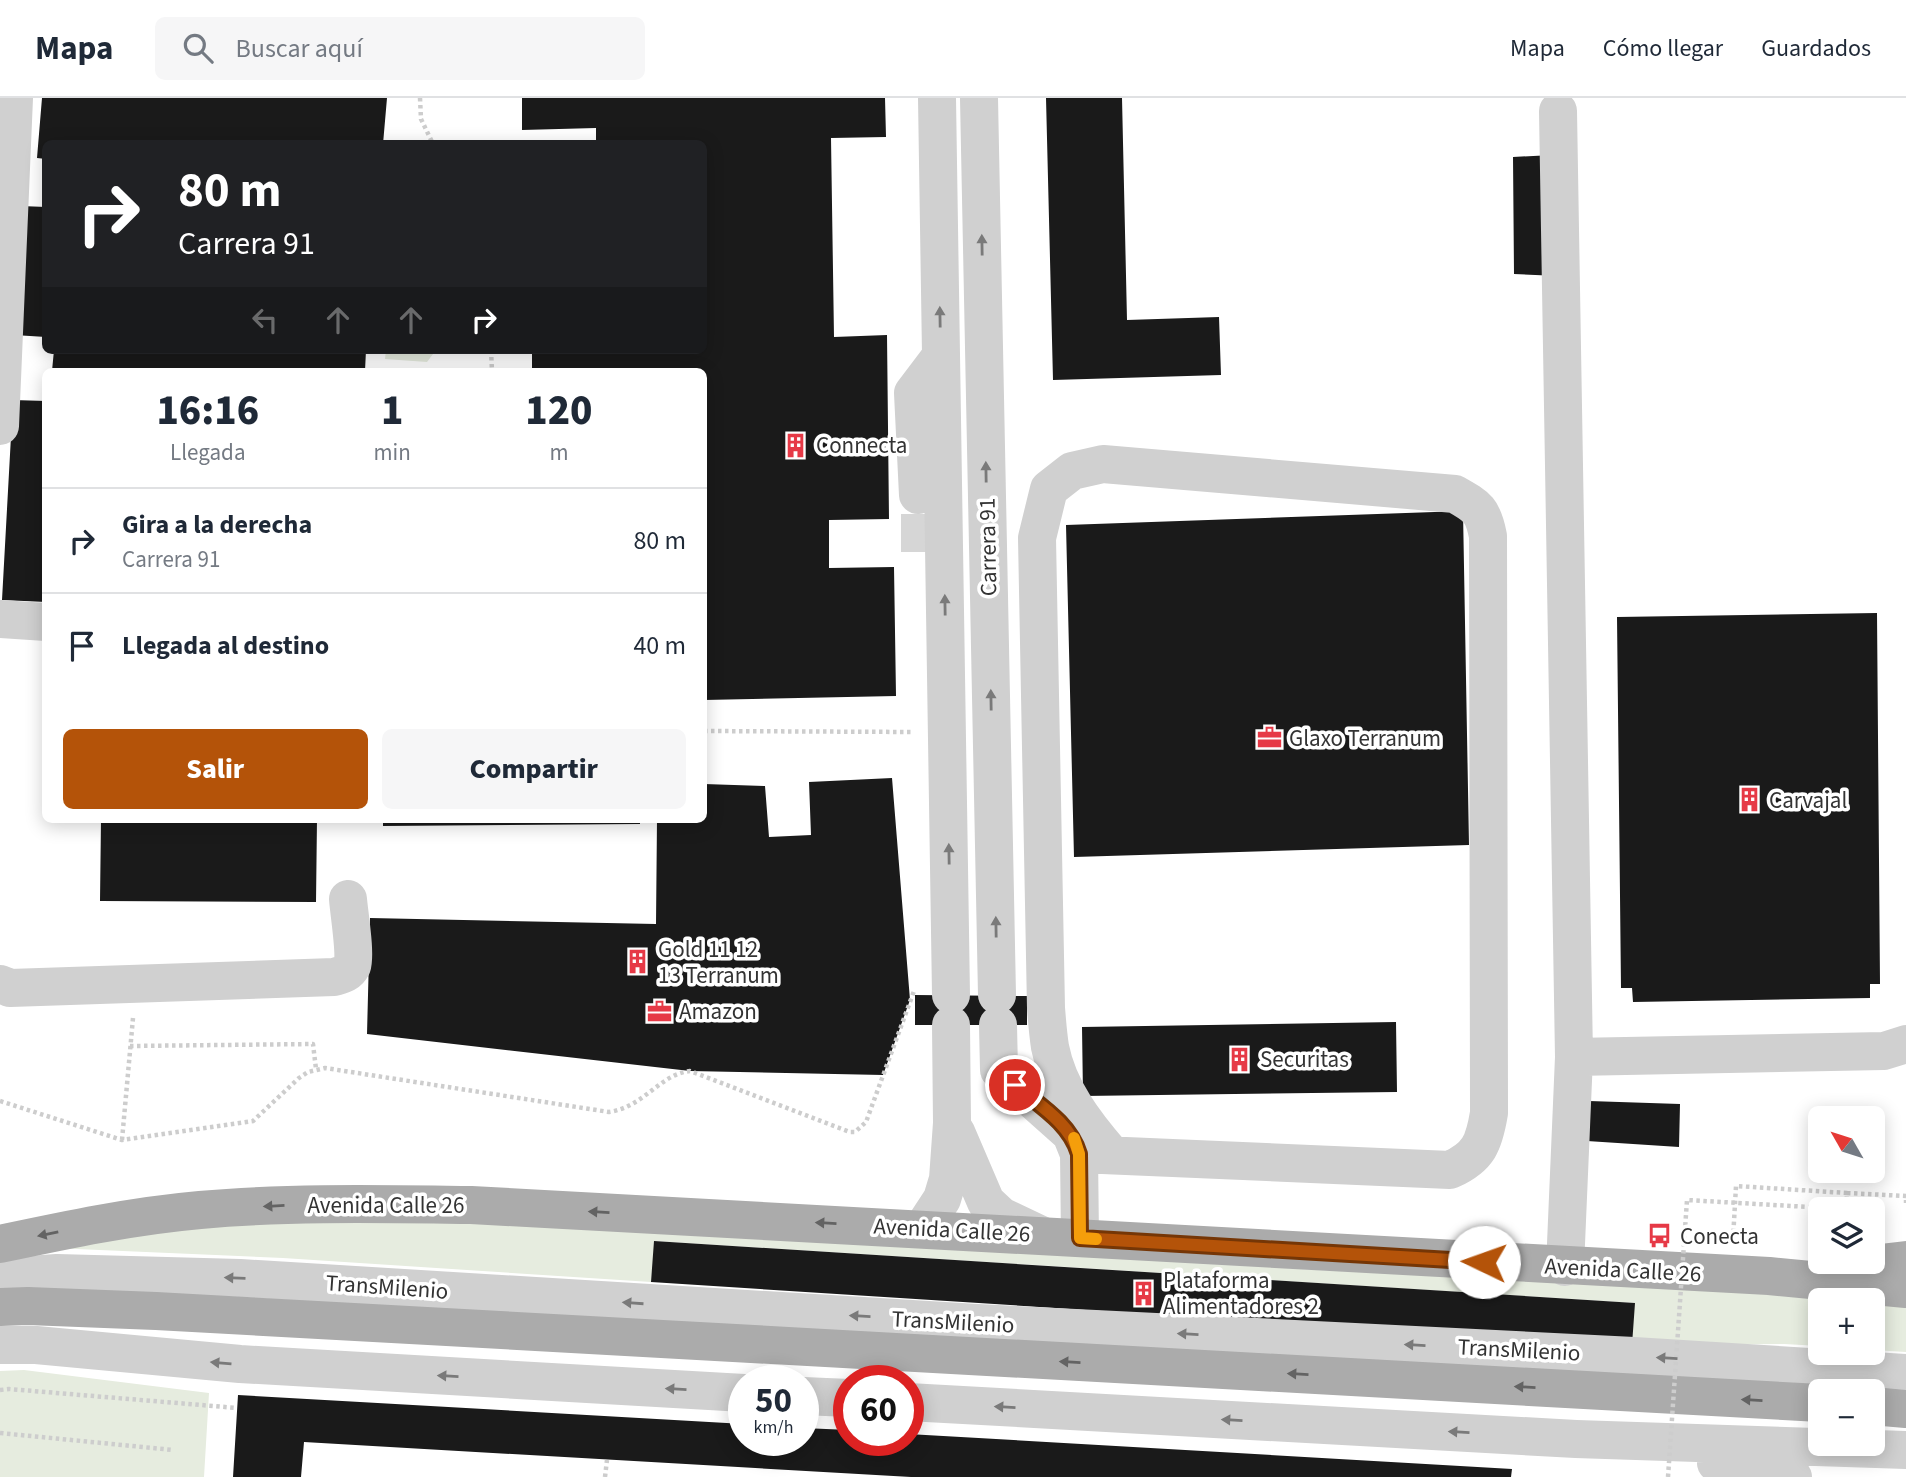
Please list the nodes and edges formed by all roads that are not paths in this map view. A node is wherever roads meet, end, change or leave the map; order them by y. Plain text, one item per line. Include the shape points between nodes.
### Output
1 (14, 98) edge
2 (937, 98) edge
3 (979, 98) edge
4 (1558, 111) dead end
5 (941, 356) junction
6 (0, 426) edge
7 (919, 514) tunnel mouth
8 (920, 568) tunnel mouth
9 (0, 619) edge
10 (42, 622) edge
11 (946, 698) junction
12 (348, 899) dead end
13 (0, 984) edge
14 (1906, 1044) edge
15 (1574, 1057) junction
16 (952, 1069) junction
17 (999, 1070) junction
18 (952, 1123) junction
19 (1096, 1154) junction
20 (923, 1228) junction
21 (1041, 1235) junction
22 (1080, 1238) junction
23 (0, 1244) edge
24 (1906, 1260) edge
25 (1565, 1266) junction
26 (1769, 1276) junction
27 (0, 1277) edge
28 (1906, 1289) edge
29 (0, 1307) edge
30 (0, 1345) edge
31 (1906, 1373) edge
32 (728, 1391) edge
33 (924, 1403) edge
34 (1808, 1403) edge
35 (1885, 1407) edge
36 (1906, 1409) edge
37 (1576, 1439) junction
38 (1906, 1450) edge
39 (1793, 1477) edge

1 - 6 street
5 -> 2 street, Carrera 91
17 -> 3 street, Carrera 91
4 - 15 street
5 - 7 street via 913,393
11 -> 5 street, Carrera 91
8 - 11 street via 921,647
9 - 10 street
16 -> 11 street, Carrera 91 via 939,1003
12 - 13 street via 352,966 334,977 10,988
14 - 15 street via 1884,1051
15 - 25 street
16 - 17 street
16 - 18 street, Carrera 91
17 - 19 street
18 - 20 street, Carrera 91 via 946,1188
18 - 21 street, Carrera 91 via 986,1202 1001,1216
19 - 19 street via 1450,1170 1469,1161 1485,1139 1489,1113 1488,536 1484,517 1455,494 1103,464 1072,471 1049,489 1037,538 1046,1008 1050,1049
19 - 22 street
20 - 21 main road, Avenida Calle 26
20 -> 23 main road, Avenida Calle 26 via 471,1205 314,1204 198,1210
21 - 22 main road, Avenida Calle 26
22 - 25 main road, Avenida Calle 26
24 - 26 main road
25 - 26 main road, Avenida Calle 26
26 - 28 main road, Avenida Calle 26
31 -> 27 street, TransMilenio via 240,1278 57,1273
34 -> 29 main road via 170,1312
32 -> 30 street via 240,1364
37 -> 33 street
35 - 36 main road
37 - 38 street
37 - 39 street

